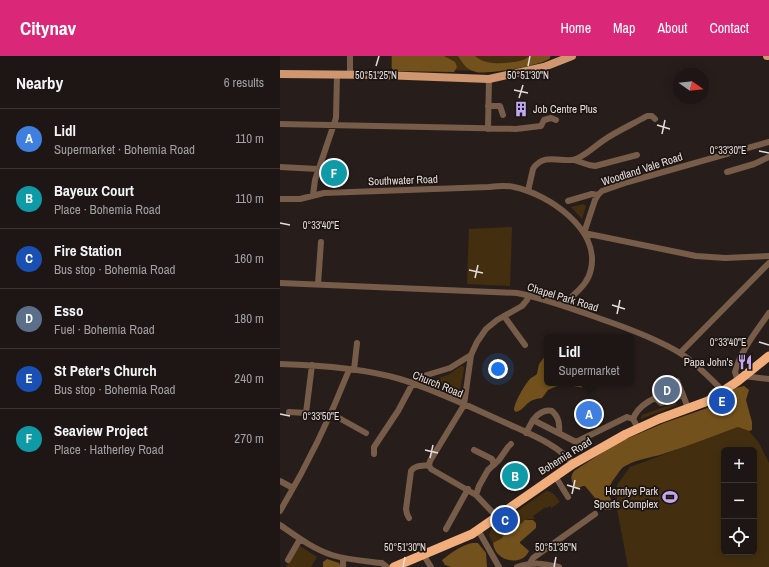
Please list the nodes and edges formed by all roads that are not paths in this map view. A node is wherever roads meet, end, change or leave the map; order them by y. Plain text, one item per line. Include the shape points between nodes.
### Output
1 (350, 56) edge
2 (572, 56) edge
3 (280, 74) edge
4 (337, 75) junction
5 (350, 75) junction
6 (488, 79) junction
7 (488, 106) junction
8 (503, 115) dead end
9 (655, 119) dead end
10 (556, 120) dead end
11 (280, 124) edge
12 (334, 124) junction
13 (488, 129) junction
14 (769, 142) edge
15 (637, 155) dead end
16 (769, 157) edge
17 (574, 160) junction
18 (280, 167) edge
19 (318, 169) junction
20 (727, 172) dead end
21 (528, 191) junction
22 (313, 195) junction
23 (598, 195) junction
24 (280, 199) edge
25 (568, 201) dead end
26 (584, 233) junction
27 (321, 242) dead end
28 (769, 256) edge
29 (769, 263) edge
30 (280, 283) edge
31 (318, 284) junction
32 (529, 295) junction
33 (564, 306) junction
34 (769, 313) edge
35 (504, 316) junction
36 (357, 343) dead end
37 (525, 345) dead end
38 (680, 353) junction
39 (471, 355) junction
40 (769, 356) edge
41 (280, 364) edge
42 (312, 365) junction
43 (352, 370) junction
44 (741, 378) junction
45 (769, 379) edge
46 (412, 384) junction
47 (723, 391) junction
48 (683, 395) junction
49 (655, 398) junction
50 (464, 405) junction
51 (688, 408) junction
52 (289, 412) dead end
53 (330, 413) junction
54 (633, 419) junction
55 (533, 420) junction
56 (638, 428) junction
57 (559, 432) junction
58 (366, 433) dead end
59 (526, 433) junction
60 (512, 444) dead end
61 (474, 450) dead end
62 (374, 454) dead end
63 (573, 464) junction
64 (494, 465) junction
65 (429, 466) junction
66 (554, 476) junction
67 (280, 481) edge
68 (293, 488) junction
69 (468, 489) junction
70 (476, 495) junction
71 (568, 497) dead end
72 (280, 511) edge
73 (595, 514) dead end
74 (496, 516) junction
75 (409, 518) dead end
76 (280, 525) edge
77 (446, 529) dead end
78 (478, 530) junction
79 (300, 539) junction
80 (423, 554) junction
81 (343, 558) junction
82 (288, 560) dead end
83 (496, 561) junction
84 (530, 563) junction
85 (344, 567) edge
86 (387, 567) edge
87 (394, 567) edge
88 (431, 567) edge
89 (490, 567) edge
90 (499, 567) edge
91 (517, 567) edge
92 (559, 567) edge

1 - 5 street
2 - 6 main road via 544,67
3 - 4 main road
4 - 5 main road
4 - 12 street
5 - 6 main road
6 - 7 street
7 - 8 street via 500,106
7 - 13 street
9 - 17 street via 647,116 609,136
10 - 13 street via 551,118 544,120 541,126 520,129
11 - 12 street
12 - 13 street
12 - 19 street
14 - 23 street, Woodland Vale Road via 628,182
15 - 17 street via 595,166
16 - 20 street
17 - 21 street via 549,159 535,166
18 - 19 street
19 - 22 street
21 - 22 street, Southwater Road via 507,186
21 - 26 street, Southwater Road via 562,210
22 - 24 street, Southwater Road via 300,199
23 - 25 street, Woodland Vale Road via 592,194
23 - 26 street
26 - 28 street via 696,256
26 - 33 street via 591,253 591,270 586,282
27 - 31 street
29 - 38 street
30 - 31 street, Chapel Park Road
31 - 32 street, Chapel Park Road
32 - 33 street, Chapel Park Road
32 - 35 street via 525,303
33 - 38 street, Chapel Park Road via 640,334
34 - 44 street via 748,342 739,360 735,372
35 - 37 street
35 - 39 street via 486,329
36 - 43 street
38 - 47 street, Chapel Park Road
39 - 46 street via 450,368 418,378
39 - 50 street
40 - 44 highway, Bohemia Road
41 - 42 street, Church Road
42 - 43 street, Church Road
42 - 52 street via 306,413
43 - 46 street, Church Road
43 - 53 street
44 - 45 street
44 - 47 highway, Bohemia Road
46 - 50 street, Church Road
46 - 62 street via 374,447
47 - 51 highway, Bohemia Road via 708,401
48 - 49 street via 661,403
48 - 49 street via 677,381 656,389
48 - 51 street
49 - 54 street via 639,408
50 - 59 street, Church Road
50 - 65 street
51 - 56 highway, Bohemia Road
53 - 58 street
53 - 68 street
54 - 56 street
54 - 57 street via 627,417 619,420 579,441 573,442
55 - 57 street
55 - 57 street via 538,414 552,411 558,418
55 - 59 street
56 - 63 highway, Bohemia Road
59 - 63 street, Church Road via 559,449
60 - 64 street
61 - 64 street via 492,459
63 - 66 highway, Bohemia Road
64 - 70 street via 488,470
65 - 69 street
65 - 75 street via 416,466 411,471 406,509
66 - 71 street
66 - 74 highway, Bohemia Road
67 - 68 street
68 - 72 street
69 - 70 street
69 - 77 street
70 - 74 street
73 - 84 street via 533,558
74 - 78 highway, Bohemia Road
76 - 79 street
78 - 80 highway, Bohemia Road
78 - 83 street
79 - 81 street
79 - 82 street
80 - 87 highway, Bohemia Road
80 - 88 street
81 - 85 street
81 - 86 street via 382,563
83 - 89 street
83 - 90 street
84 - 91 street
84 - 92 street

